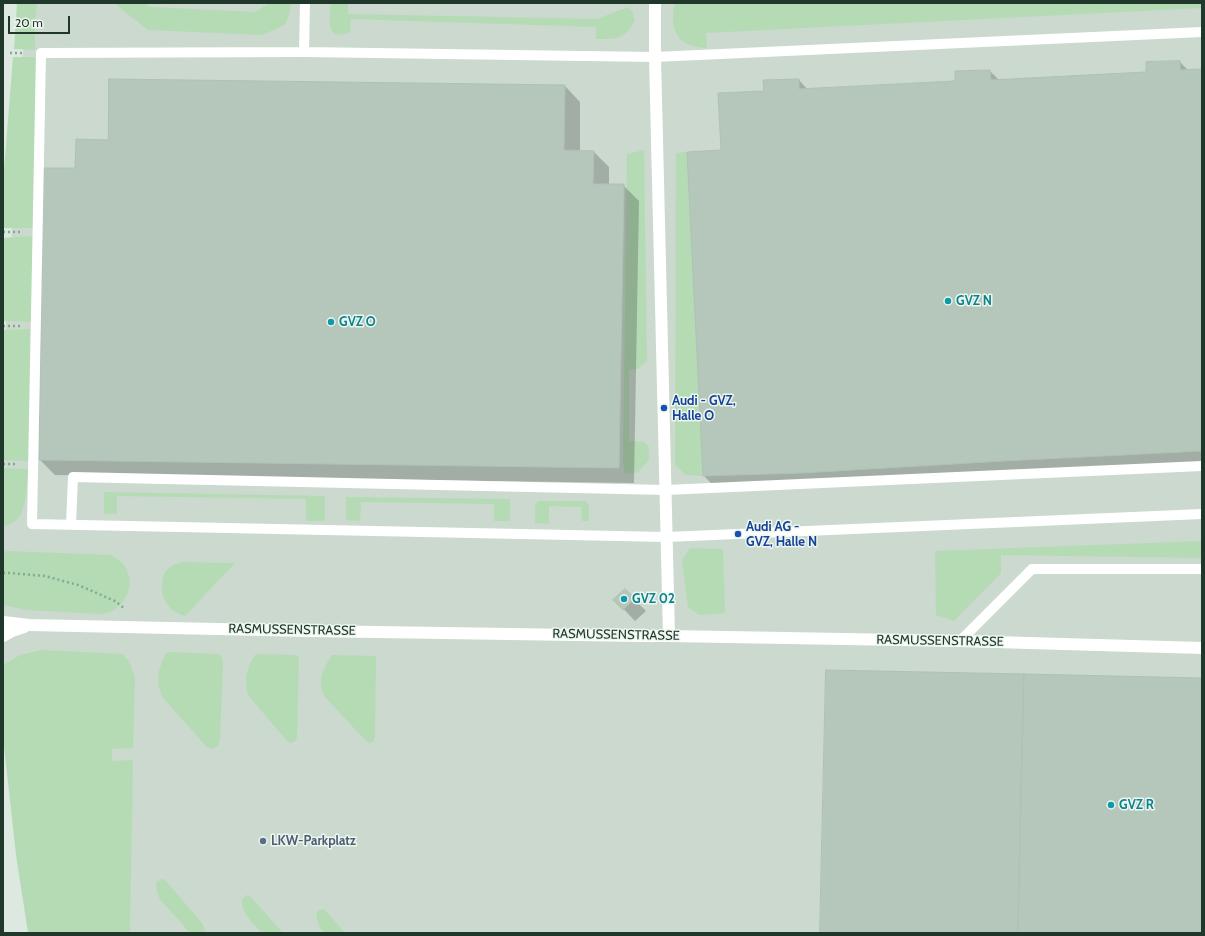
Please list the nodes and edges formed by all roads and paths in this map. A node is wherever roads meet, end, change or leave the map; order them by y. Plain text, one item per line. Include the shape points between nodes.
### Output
1 (305, 3) edge
2 (655, 3) edge
3 (1202, 32) edge
4 (304, 52) junction
5 (655, 57) junction
6 (1202, 466) edge
7 (666, 490) junction
8 (1202, 514) edge
9 (71, 525) junction
10 (667, 537) junction
11 (1202, 569) edge
12 (3, 573) edge
13 (126, 610) dead end
14 (3, 622) edge
15 (29, 625) junction
16 (3, 636) edge
17 (669, 636) junction
18 (960, 641) junction
19 (1202, 648) edge

1 - 4 lane
2 - 5 street
3 - 5 lane
4 - 5 lane
4 - 9 lane via 42,53 32,524
5 - 7 street
6 - 7 lane
7 - 9 lane via 73,477
7 - 10 street
8 - 10 lane
9 - 10 lane
10 - 17 street
11 - 18 lane via 1032,569
12 - 13 path via 46,576 78,585 114,601
14 - 15 street, RASMUSSENSTRASSE
15 - 16 street, RASMUSSENSTRASSE
15 - 17 street, RASMUSSENSTRASSE
17 - 18 street, RASMUSSENSTRASSE
18 - 19 street, RASMUSSENSTRASSE

